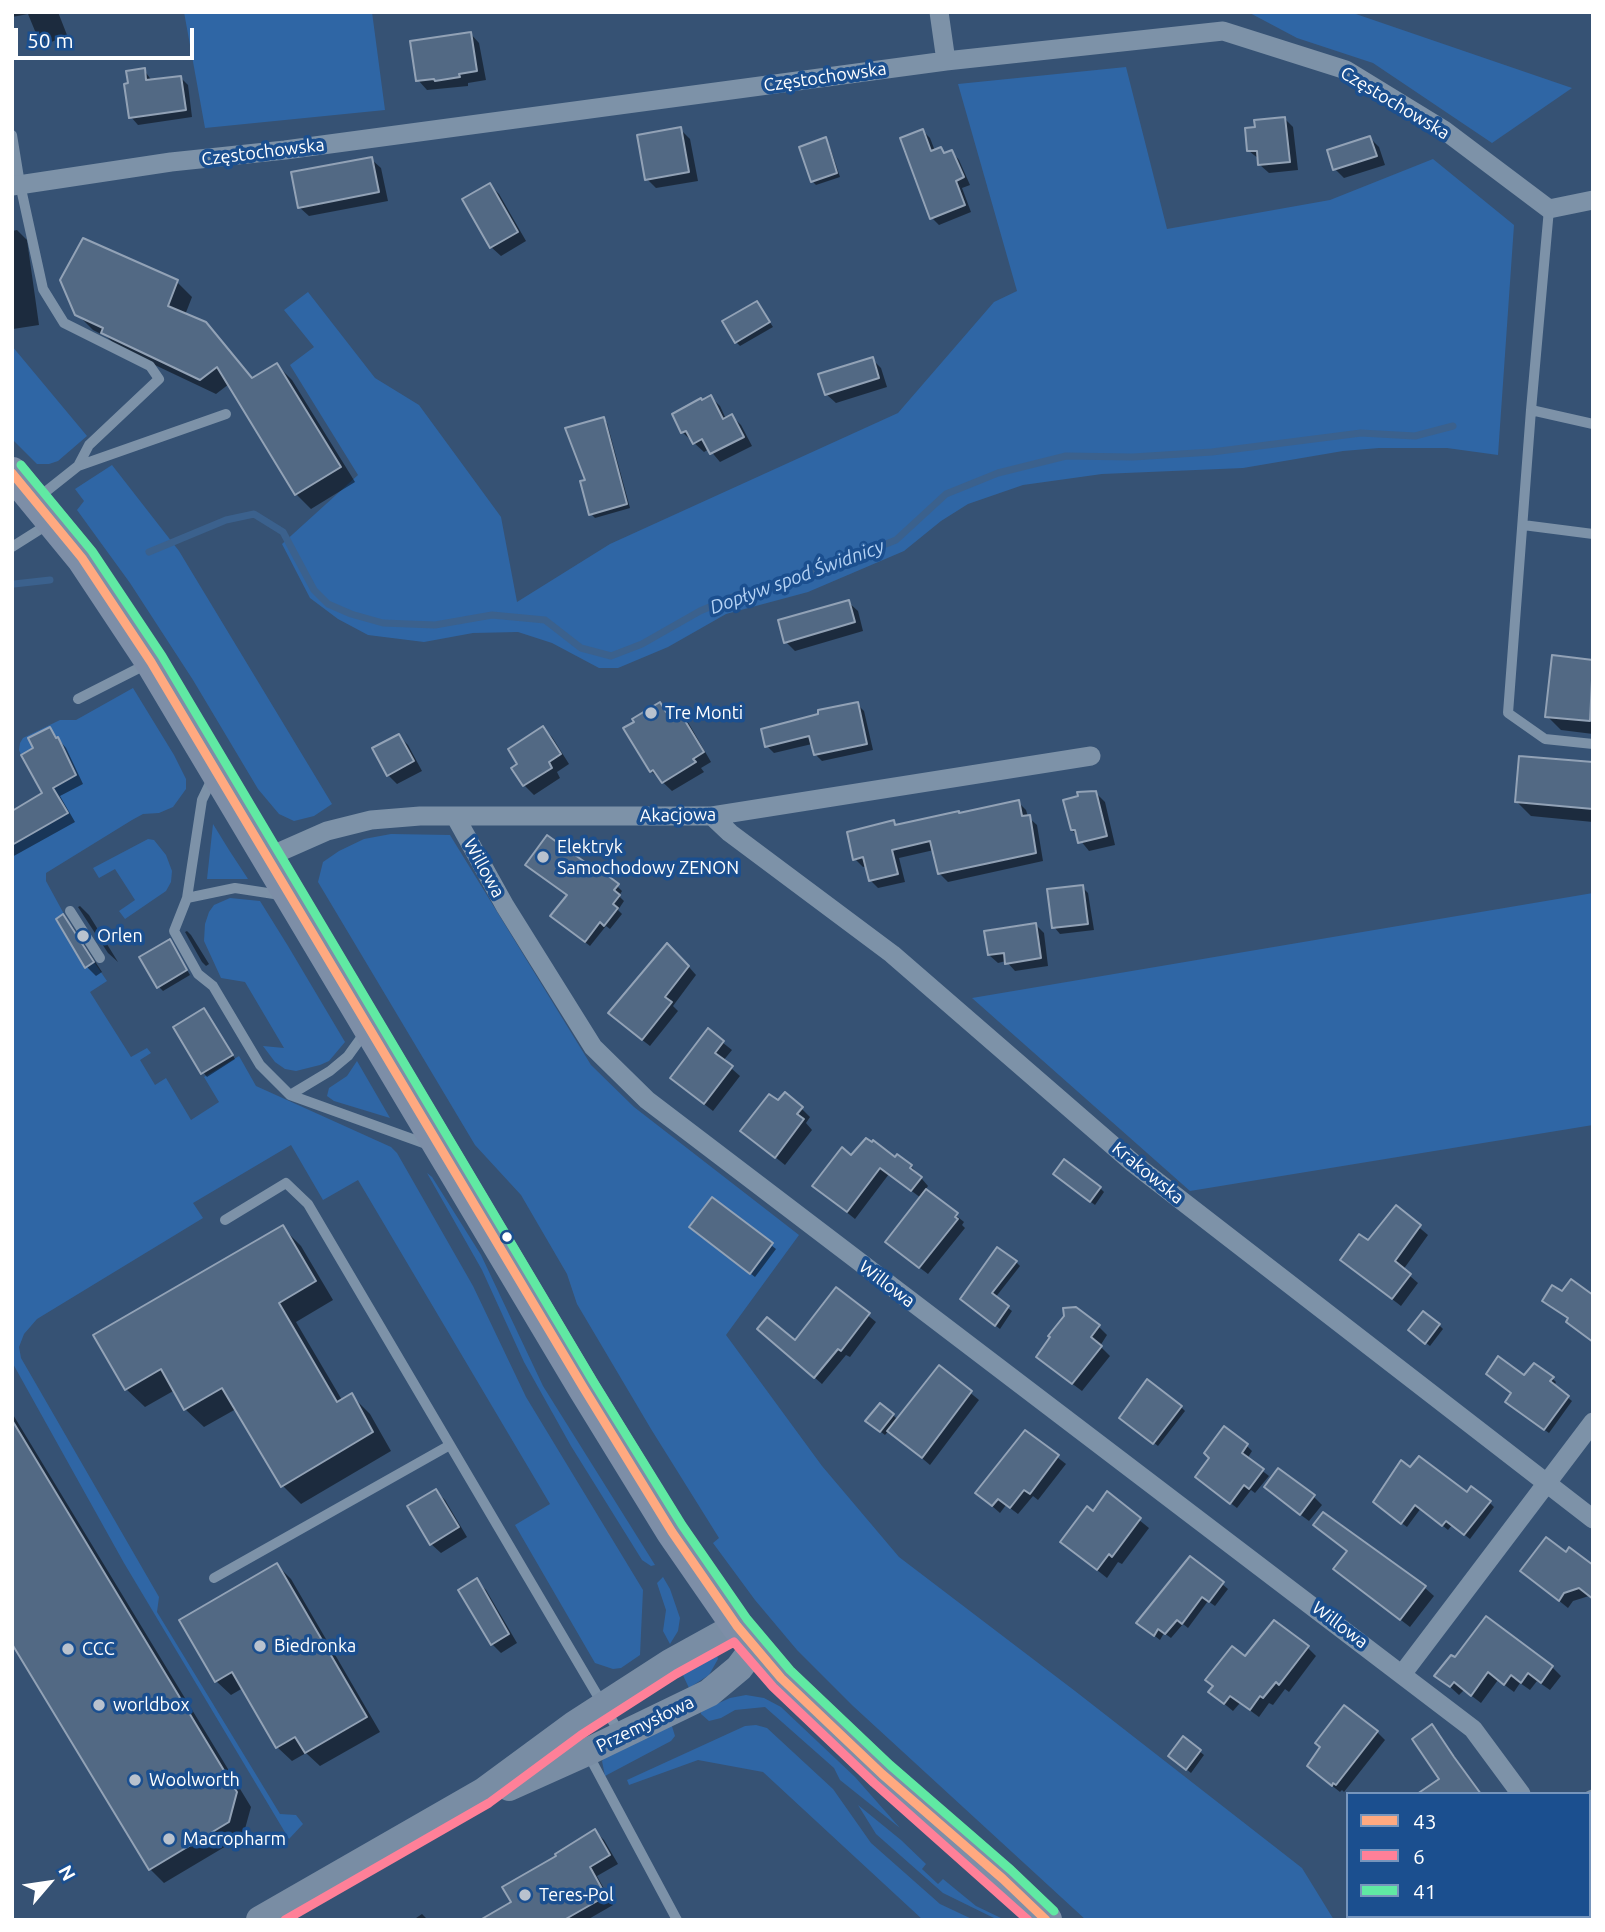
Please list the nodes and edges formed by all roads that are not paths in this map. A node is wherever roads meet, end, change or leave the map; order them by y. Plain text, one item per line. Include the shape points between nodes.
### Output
1 (939, 12) edge
2 (947, 61) junction
3 (12, 135) edge
4 (16, 185) edge
5 (1593, 200) edge
6 (1549, 209) junction
7 (1531, 410) junction
8 (226, 414) dead end
9 (1593, 424) edge
10 (78, 466) junction
11 (12, 473) edge
12 (45, 510) junction
13 (1523, 525) junction
14 (1593, 534) edge
15 (13, 547) edge
16 (151, 662) junction
17 (78, 699) dead end
18 (1593, 744) edge
19 (1091, 756) dead end
20 (216, 771) junction
21 (455, 816) junction
22 (712, 816) junction
23 (268, 857) junction
24 (187, 898) junction
25 (297, 905) junction
26 (70, 911) dead end
27 (100, 958) dead end
28 (370, 1027) junction
29 (290, 1095) junction
30 (441, 1149) junction
31 (225, 1220) dead end
32 (1593, 1422) edge
33 (450, 1445) junction
34 (1546, 1484) junction
35 (1593, 1519) edge
36 (214, 1578) dead end
37 (745, 1637) junction
38 (1403, 1674) junction
39 (604, 1706) junction
40 (574, 1725) junction
41 (621, 1736) junction
42 (587, 1752) junction
43 (483, 1792) junction
44 (1520, 1792) edge
45 (260, 1920) edge
46 (677, 1920) edge
47 (1046, 1920) edge

1 - 2 street
2 - 4 street, Częstochowska
2 - 6 street, Częstochowska via 1223,32 1346,70 1444,130
3 - 4 lane
4 - 10 lane via 43,289 64,323 150,366 159,379 89,445
5 - 6 street
6 - 7 lane
7 - 9 lane
7 - 13 lane
8 - 10 lane
10 - 12 lane
11 - 12 main road
12 - 15 lane
12 - 16 main road
13 - 14 lane
13 - 18 lane via 1508,713 1545,739
16 - 17 lane
16 - 20 main road
19 - 22 street, Akacjowa
20 - 23 main road
20 - 24 lane via 202,800
21 - 22 street, Akacjowa
21 - 23 street, Akacjowa via 371,820 327,831
21 - 38 street, Willowa via 593,1047 647,1100
22 - 34 street, Krakowska via 892,954 1133,1163
23 - 25 main road
24 - 25 lane via 235,888 274,894
24 - 29 lane via 174,931 260,1065
25 - 28 main road
26 - 27 lane
28 - 29 lane via 348,1056
28 - 30 main road
29 - 30 lane
30 - 37 main road via 672,1532
31 - 33 lane via 286,1183 308,1204
32 - 34 street
33 - 36 lane
33 - 39 lane
34 - 35 street, Krakowska
34 - 38 street
37 - 39 main road, Przemysłowa via 670,1663
37 - 41 main road, Przemysłowa via 738,1668 709,1693
37 - 47 main road via 781,1678 882,1774
38 - 44 street, Willowa via 1474,1729
39 - 40 main road, Przemysłowa
39 - 41 lane
40 - 42 lane
40 - 43 main road, Przemysłowa
41 - 42 main road, Przemysłowa
42 - 43 main road, Przemysłowa via 503,1789
42 - 46 lane
43 - 45 main road, Przemysłowa

